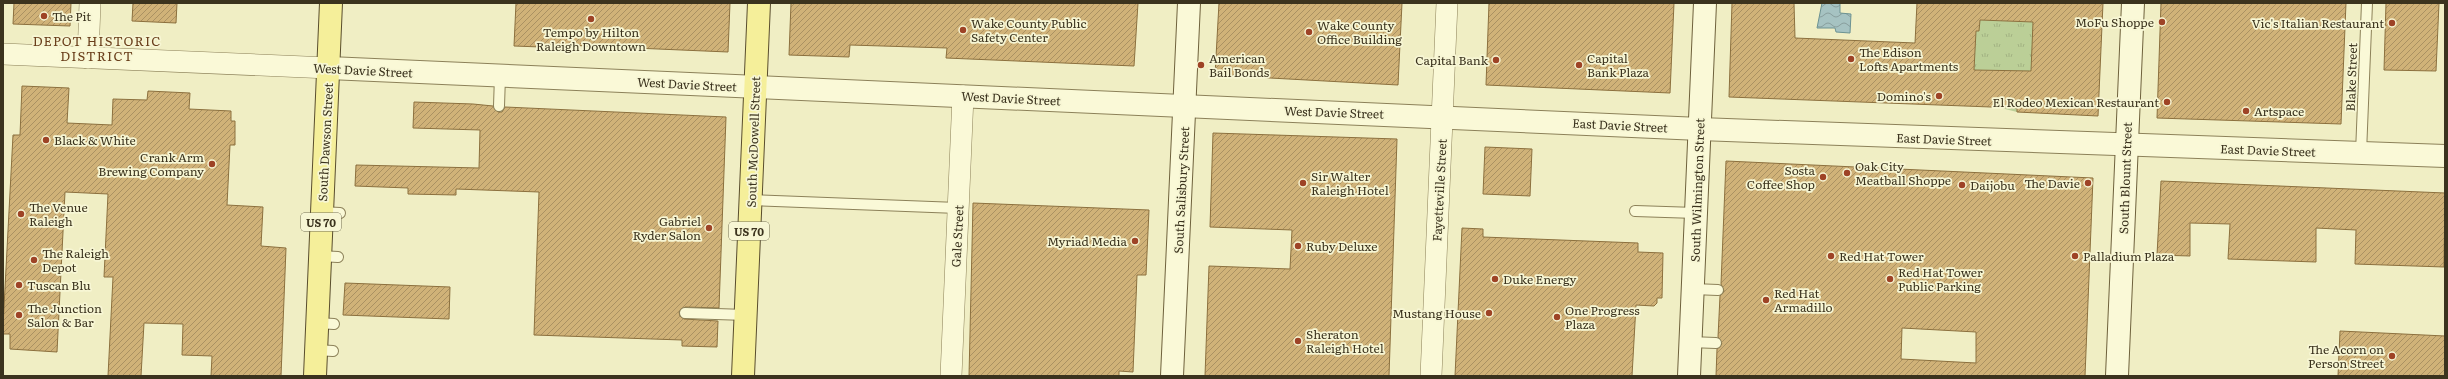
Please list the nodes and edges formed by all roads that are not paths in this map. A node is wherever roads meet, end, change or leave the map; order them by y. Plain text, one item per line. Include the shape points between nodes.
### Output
1 (90, 3) edge
2 (331, 3) edge
3 (759, 3) edge
4 (1189, 3) edge
5 (1447, 3) edge
6 (1705, 3) edge
7 (2133, 3) edge
8 (2367, 3) edge
9 (3, 54) edge
10 (88, 58) junction
11 (329, 68) junction
12 (500, 76) junction
13 (756, 87) junction
14 (963, 96) junction
15 (499, 106) dead end
16 (1184, 106) junction
17 (1443, 117) junction
18 (1700, 129) junction
19 (2126, 146) junction
20 (2361, 153) junction
21 (2445, 156) edge
22 (751, 200) junction
23 (958, 208) junction
24 (1635, 211) dead end
25 (1696, 213) junction
26 (1693, 291) junction
27 (1718, 292) dead end
28 (685, 313) dead end
29 (746, 316) junction
30 (1690, 342) junction
31 (1716, 343) dead end
32 (315, 376) edge
33 (743, 376) edge
34 (951, 376) edge
35 (1172, 376) edge
36 (1431, 376) edge
37 (1689, 376) edge
38 (2117, 376) edge

1 - 10 street
2 - 11 main road, South Dawson Street / US 70
3 - 13 main road, South McDowell Street / US 70
4 - 16 street, South Salisbury Street
5 - 17 street, Fayetteville Street
6 - 18 street, South Wilmington Street
7 - 19 street, South Blount Street
8 - 20 lane, Blake Street
9 - 10 street, West Davie Street
10 - 11 street, West Davie Street
11 - 12 street, West Davie Street
11 - 32 main road, South Dawson Street / US 70 via 331,213 325,351
12 - 13 street, West Davie Street
12 - 15 lane
13 - 14 street, West Davie Street
13 - 22 main road, South McDowell Street / US 70
14 - 16 street, West Davie Street
14 - 23 street, Gale Street
16 - 17 street, West Davie Street
16 - 35 street, South Salisbury Street
17 - 18 street, East Davie Street
17 - 36 street, Fayetteville Street
18 - 19 street, East Davie Street
18 - 25 street, South Wilmington Street
19 - 20 street, East Davie Street
19 - 38 street, South Blount Street
20 - 21 street, East Davie Street
22 - 23 lane
22 - 29 main road, South McDowell Street / US 70
23 - 34 street, Gale Street
24 - 25 lane
25 - 26 street, South Wilmington Street
26 - 27 lane
26 - 30 street, South Wilmington Street
28 - 29 lane
29 - 33 main road, South McDowell Street / US 70
30 - 31 lane
30 - 37 street, South Wilmington Street

